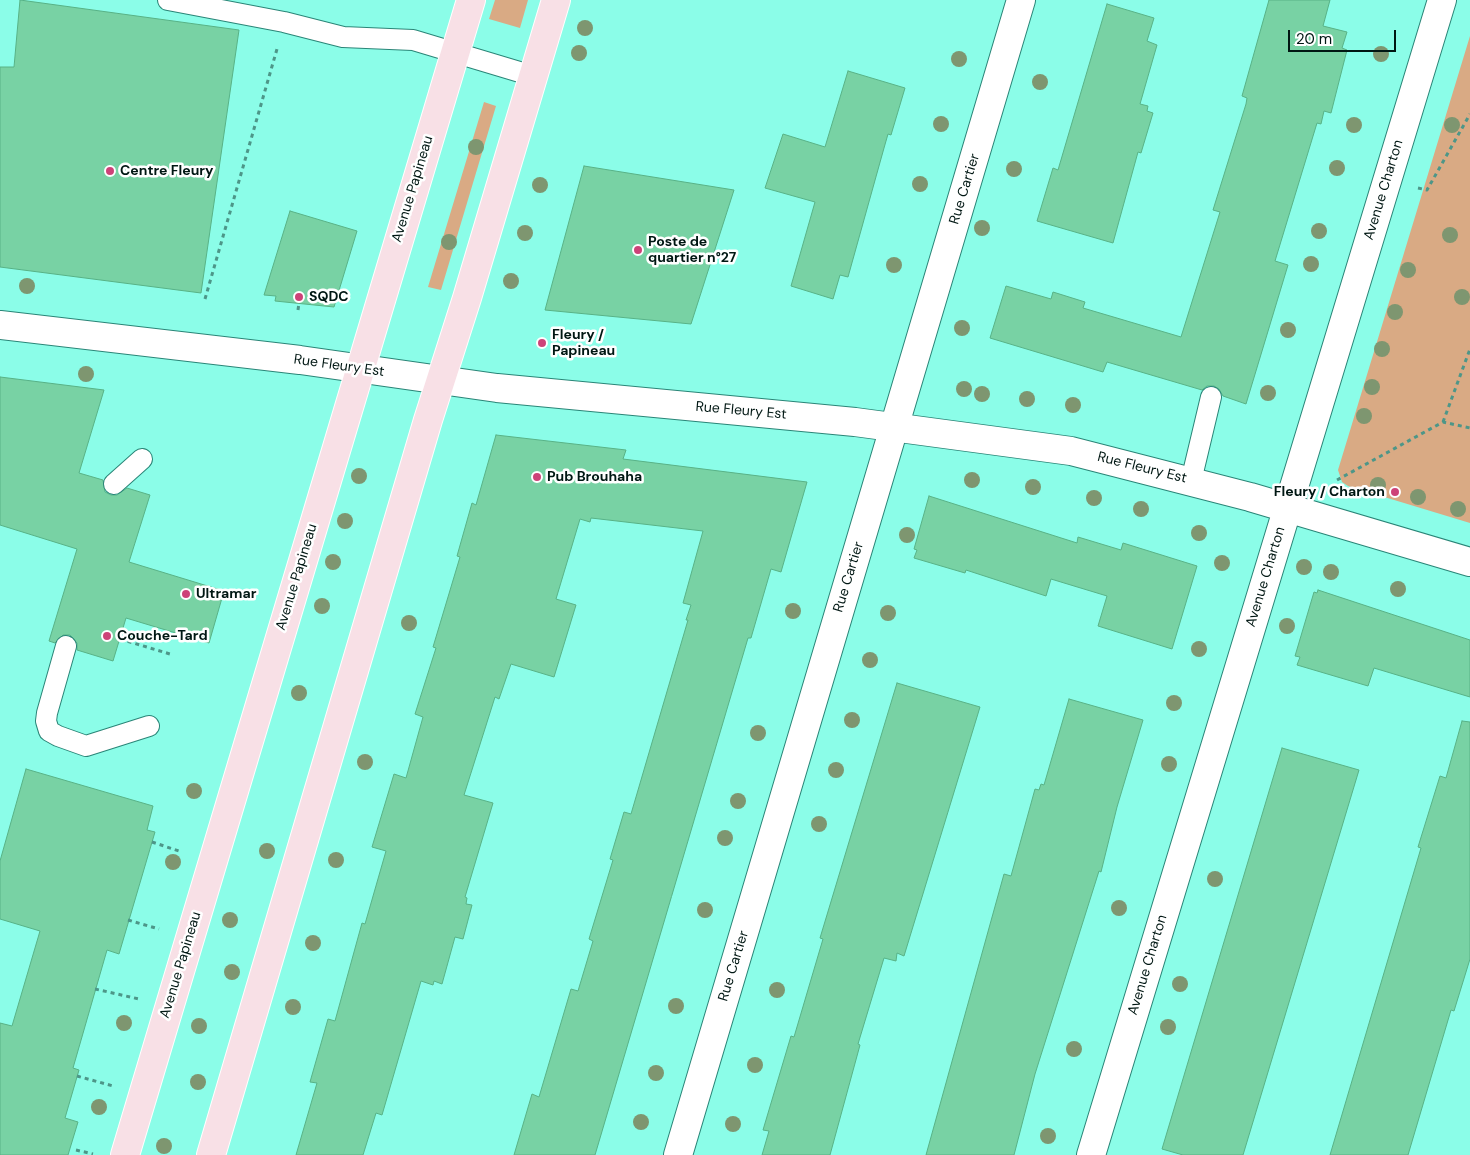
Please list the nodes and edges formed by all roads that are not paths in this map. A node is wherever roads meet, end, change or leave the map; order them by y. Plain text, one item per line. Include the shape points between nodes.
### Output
1 (168, 0) edge
2 (470, 0) edge
3 (556, 0) edge
4 (1021, 0) edge
5 (1442, 0) edge
6 (455, 52) junction
7 (533, 76) junction
8 (0, 324) edge
9 (360, 368) junction
10 (440, 380) junction
11 (1211, 397) dead end
12 (894, 426) junction
13 (142, 458) dead end
14 (1191, 481) junction
15 (114, 484) dead end
16 (1286, 508) junction
17 (1470, 562) edge
18 (66, 646) dead end
19 (149, 726) dead end
20 (125, 1155) edge
21 (212, 1155) edge
22 (678, 1155) edge
23 (1091, 1155) edge

1 - 6 lane via 343,37 412,40
2 - 6 main road, Avenue Papineau
3 - 7 main road
4 - 12 street, Rue Cartier
5 - 16 street, Avenue Charton
6 - 7 lane
6 - 9 main road, Avenue Papineau
7 - 10 main road
8 - 9 street, Rue Fleury Est
9 - 10 street, Rue Fleury Est
9 - 20 main road, Avenue Papineau
10 - 12 street, Rue Fleury Est
10 - 21 main road
11 - 14 lane
12 - 14 street, Rue Fleury Est via 1071,451
12 - 22 street, Rue Cartier
13 - 15 lane
14 - 16 street, Rue Fleury Est
16 - 17 street, Rue Fleury Est
16 - 23 street, Avenue Charton
18 - 19 lane via 47,713 49,731 86,746

